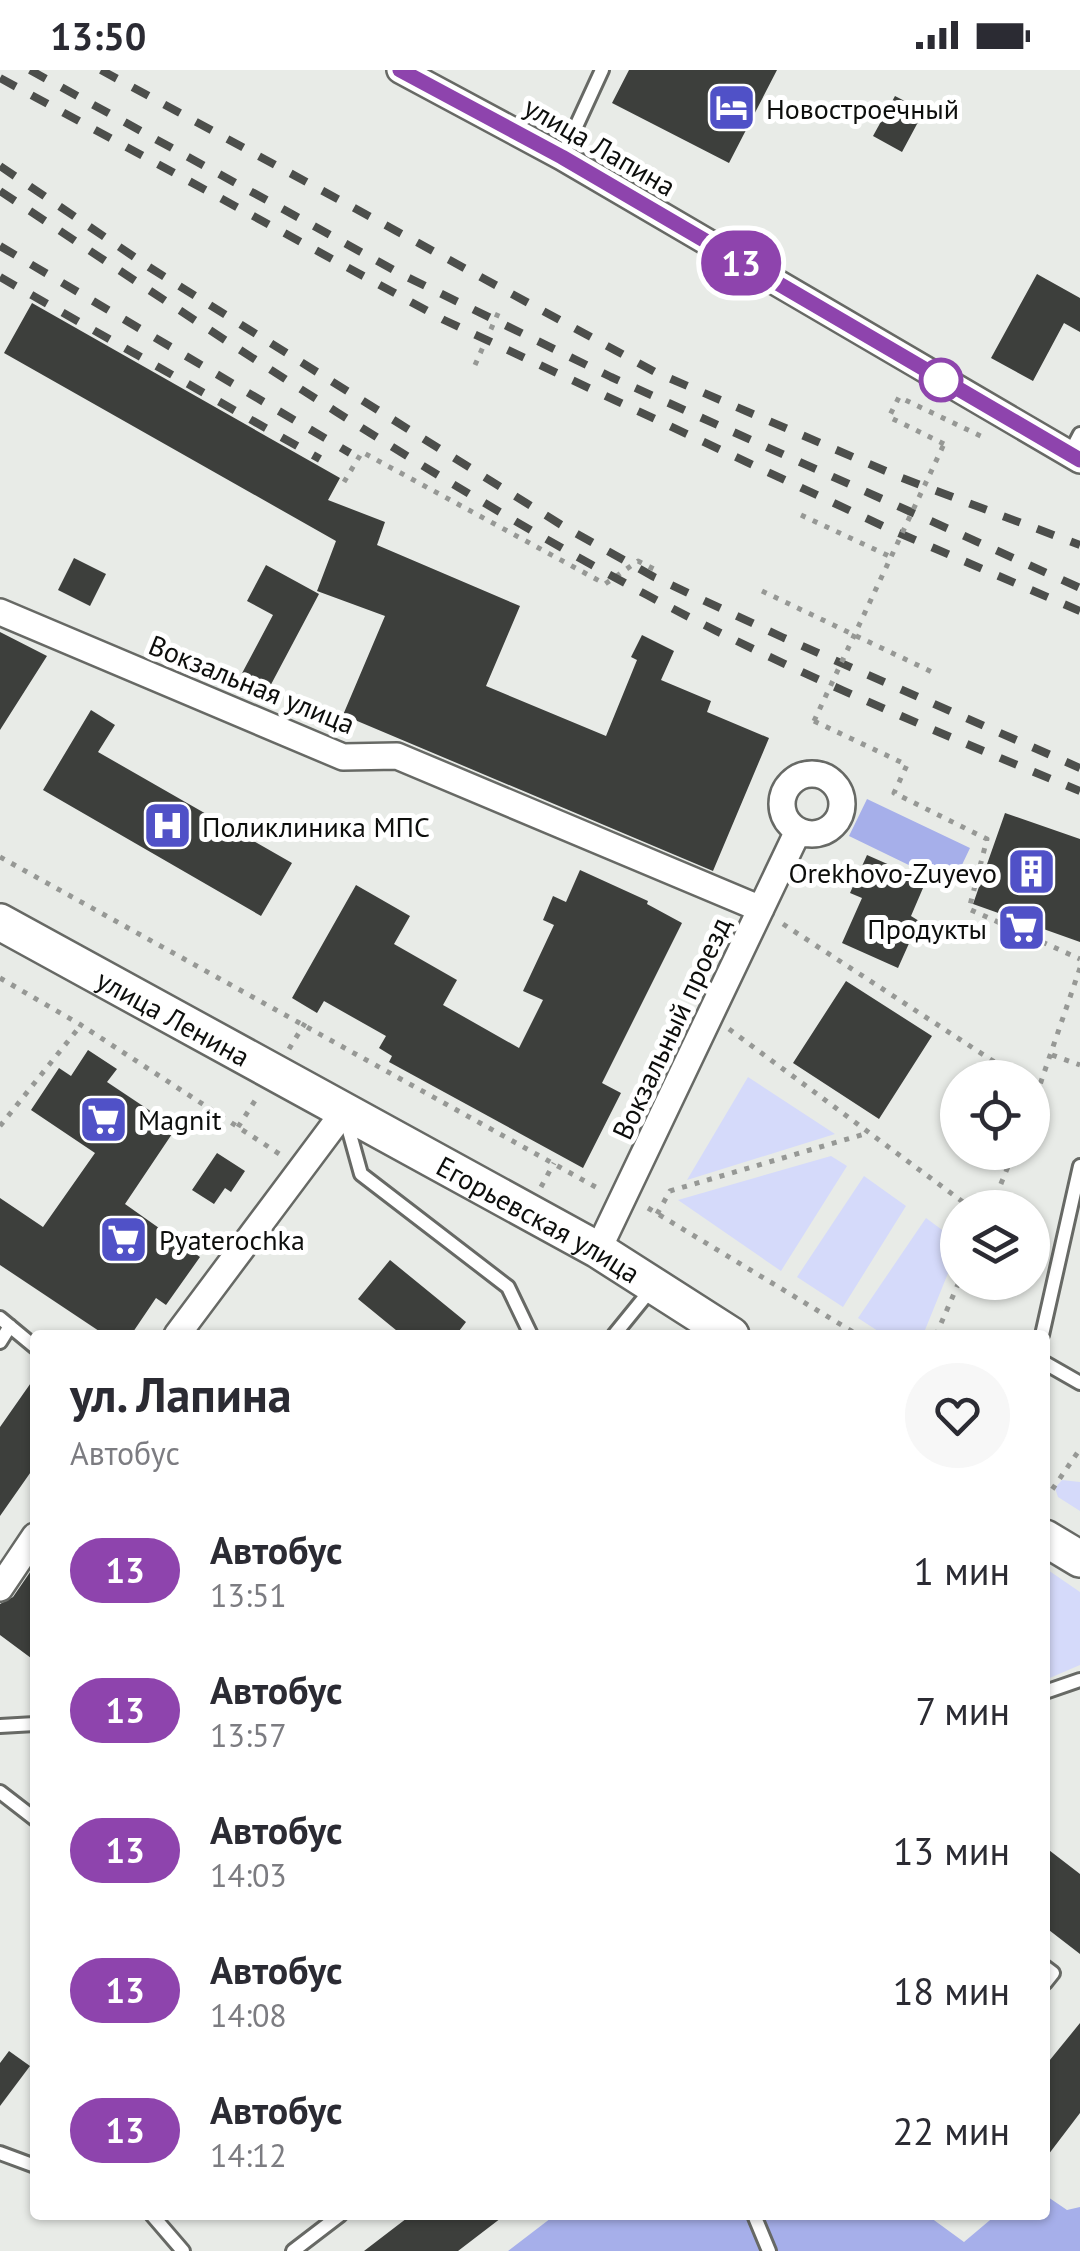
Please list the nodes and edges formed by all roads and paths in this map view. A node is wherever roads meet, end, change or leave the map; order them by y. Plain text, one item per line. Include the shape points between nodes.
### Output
1 (400, 70) edge
2 (602, 70) edge
3 (562, 157) junction
4 (499, 311) dead end
5 (475, 365) dead end
6 (1002, 446) dead end
7 (1076, 450) edge
8 (344, 482) dead end
9 (801, 515) dead end
10 (891, 557) junction
11 (654, 569) dead end
12 (762, 591) dead end
13 (0, 612) edge
14 (854, 635) junction
15 (932, 672) dead end
16 (798, 831) dead end
17 (0, 857) edge
18 (761, 909) junction
19 (0, 922) edge
20 (1080, 959) edge
21 (1080, 968) edge
22 (0, 978) edge
23 (710, 1016) junction
24 (82, 1025) junction
25 (1052, 1055) junction
26 (992, 1060) edge
27 (1050, 1061) edge
28 (1080, 1065) edge
29 (344, 1112) junction
30 (0, 1126) edge
31 (869, 1132) junction
32 (1080, 1166) edge
33 (300, 1168) junction
34 (947, 1190) edge
35 (622, 1201) junction
36 (657, 1214) junction
37 (598, 1250) junction
38 (654, 1286) junction
39 (951, 1300) edge
40 (5, 1322) edge
41 (181, 1330) edge
42 (530, 1330) edge
43 (618, 1330) edge
44 (722, 1330) edge
45 (850, 1330) edge
46 (938, 1330) edge
47 (1043, 1330) edge
48 (0, 1342) edge
49 (30, 1343) edge
50 (1050, 1366) edge
51 (1080, 1383) edge
52 (1080, 1449) edge
53 (1050, 1493) edge
54 (1050, 1541) edge
55 (30, 1543) edge
56 (1080, 1559) edge
57 (0, 1588) edge
58 (1080, 1680) edge
59 (1050, 1690) edge
60 (30, 1724) edge
61 (0, 1726) edge
62 (0, 1792) edge
63 (30, 1815) edge
64 (0, 2153) edge
65 (30, 2164) edge
66 (156, 2220) edge
67 (333, 2220) edge
68 (756, 2220) edge
69 (183, 2251) edge
70 (293, 2251) edge
71 (769, 2251) edge

1 - 3 street, улица Лапина
2 - 3 lane
3 - 7 street, улица Лапина
4 - 5 path
6 - 10 path, bridge via 898,397 889,418 944,444
8 - 11 path via 362,452 606,584 638,562
9 - 10 path
10 - 14 path, bridge
12 - 14 path
13 - 18 street, Вокзальная улица via 342,757 397,756
14 - 15 path
14 - 20 path, bridge via 814,721 908,765 894,793 987,839 969,909
16 - 18 street, Вокзальный проезд
17 - 35 path
18 - 23 street, Вокзальный проезд
18 - 26 path
19 - 29 main road, улица Ленина
21 - 25 path
22 - 24 path
23 - 31 path
23 - 35 street, Вокзальный проезд
24 - 30 path
24 - 33 path
25 - 27 path
25 - 28 path
29 - 33 street
29 - 37 main road, Егорьевская улица
29 - 42 lane via 362,1174 508,1287
31 - 34 path
31 - 36 path via 670,1191
32 - 47 lane
33 - 41 street
35 - 36 path
35 - 37 street, Вокзальный проезд
36 - 45 path
37 - 38 main road, Егорьевская улица
38 - 43 lane
38 - 44 main road, Егорьевская улица
39 - 46 path
40 - 48 lane
40 - 49 lane
50 - 51 lane
52 - 53 path
54 - 56 main road
55 - 57 street
58 - 59 lane
60 - 61 lane
62 - 63 lane
64 - 65 lane
66 - 69 lane
67 - 70 lane
68 - 71 lane

